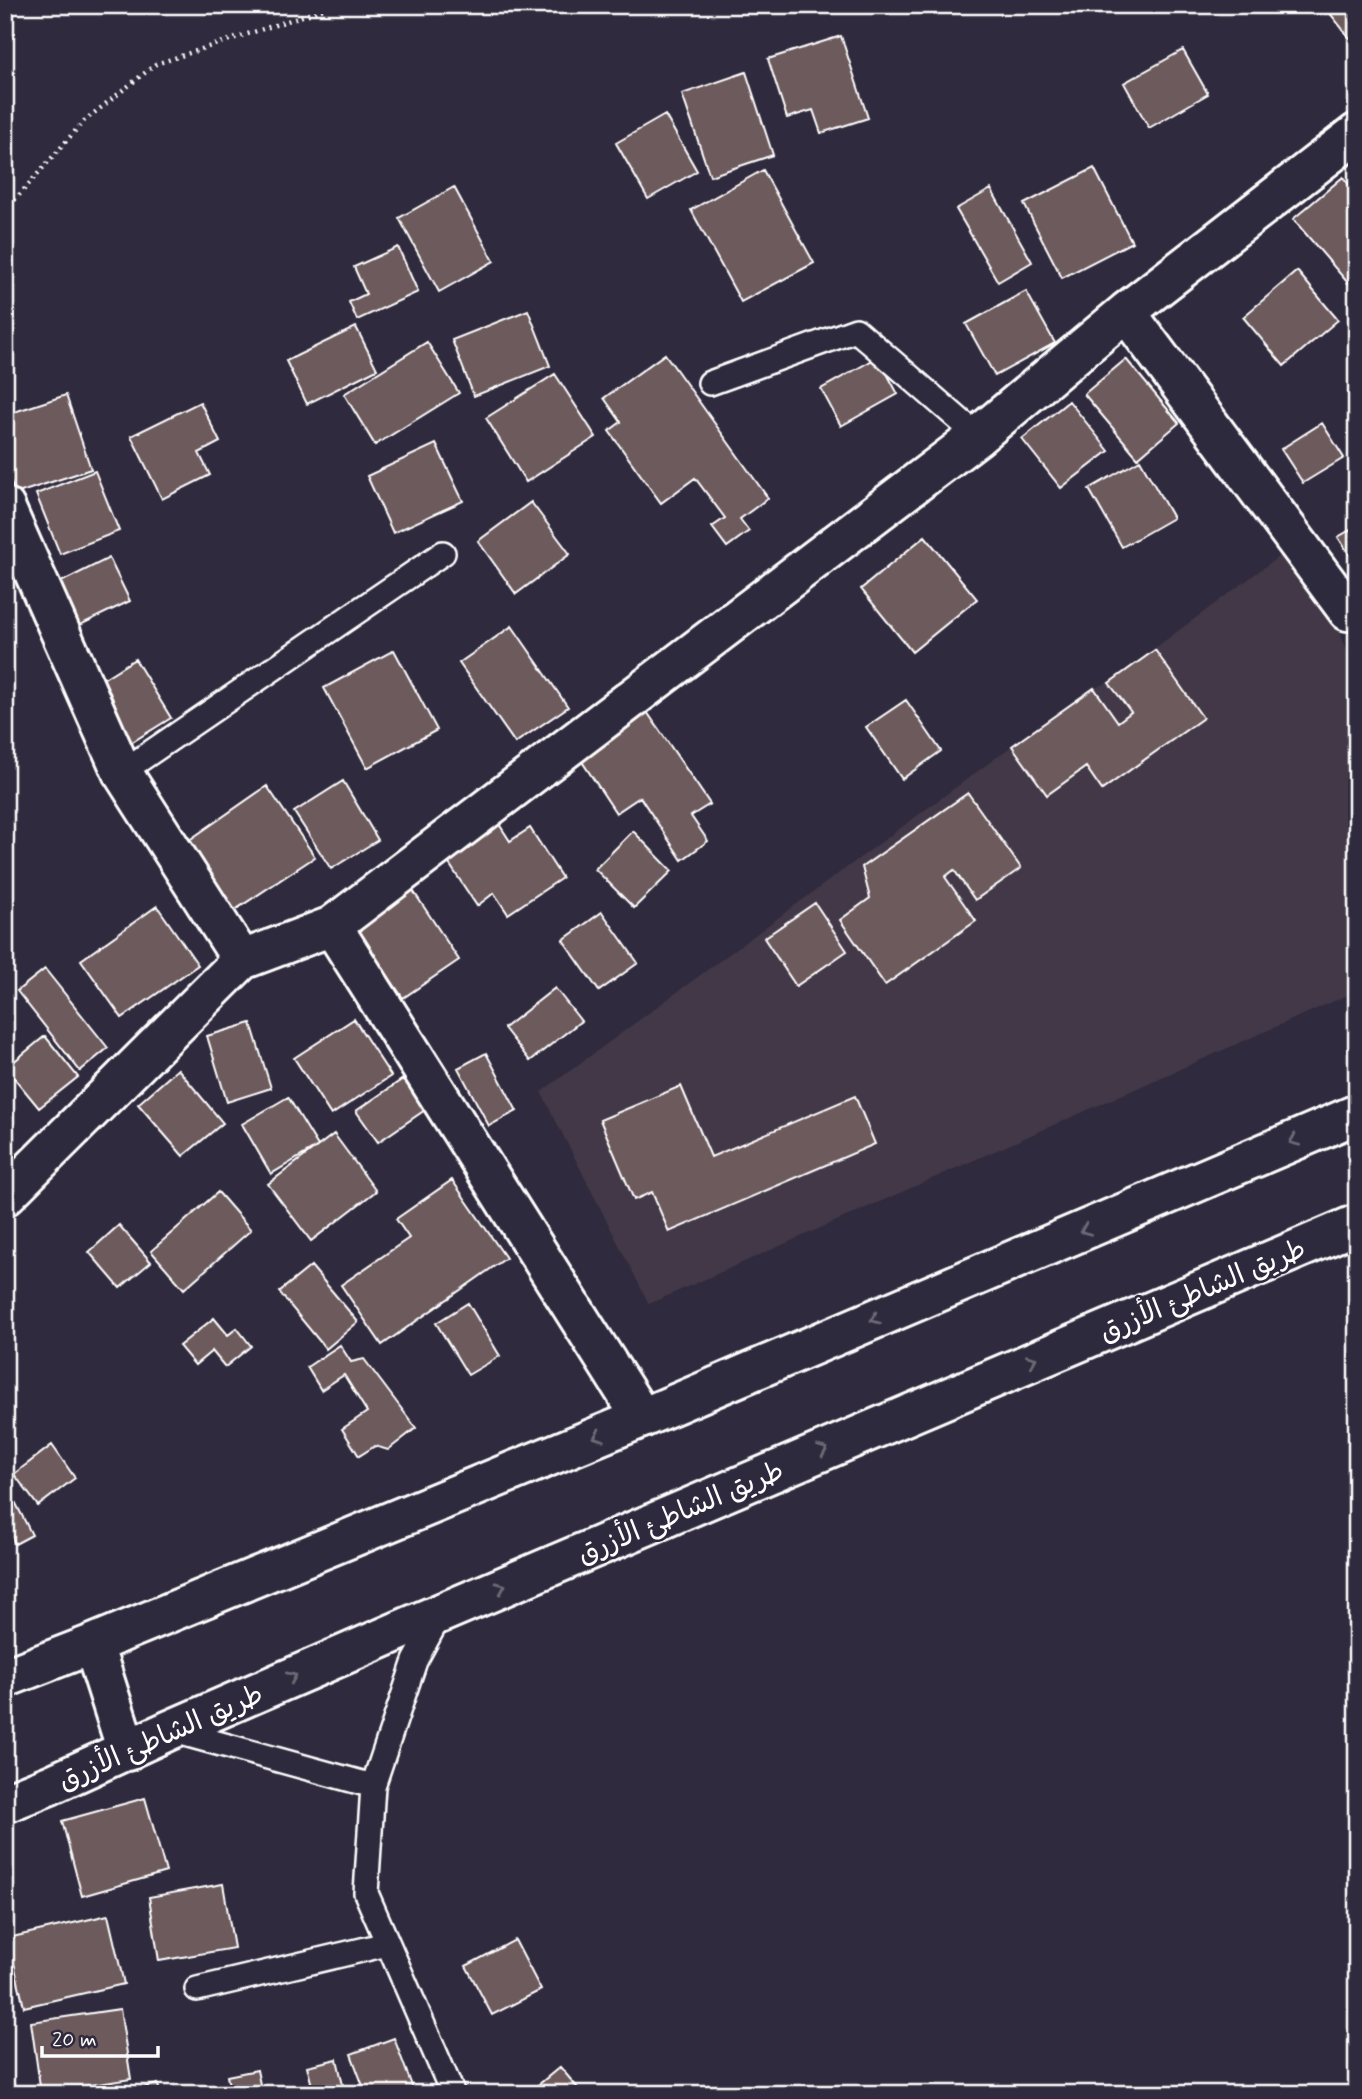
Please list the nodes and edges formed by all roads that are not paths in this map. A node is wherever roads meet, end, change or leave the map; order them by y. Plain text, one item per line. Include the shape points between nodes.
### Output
1 (1357, 133) edge
2 (1126, 312) junction
3 (710, 383) dead end
4 (978, 436) junction
5 (5, 507) edge
6 (443, 553) dead end
7 (1357, 607) edge
8 (122, 772) junction
9 (332, 926) junction
10 (242, 960) junction
11 (1357, 1114) edge
12 (5, 1196) edge
13 (1357, 1224) edge
14 (642, 1418) junction
15 (441, 1613) junction
16 (93, 1644) junction
17 (5, 1678) edge
18 (170, 1730) junction
19 (127, 1751) junction
20 (373, 1786) junction
21 (5, 1803) edge
22 (387, 1944) junction
23 (197, 1989) dead end
24 (453, 2094) edge

1 - 2 street
2 - 4 street
2 - 7 street via 1348,611
3 - 4 lane via 856,330
4 - 9 street
5 - 8 street
6 - 8 lane
8 - 10 street
9 - 10 street
9 - 14 street
10 - 12 street
11 -> 14 street
15 -> 13 street, طريق الشاطئ الأزرق
14 -> 16 street
18 -> 15 street, طريق الشاطئ الأزرق
15 - 20 lane via 415,1661
16 - 17 street
16 - 19 street
18 - 19 street, طريق الشاطئ الأزرق
18 - 20 lane
19 - 21 street, طريق الشاطئ الأزرق
20 - 22 lane via 366,1893
22 - 23 lane
22 - 24 lane

